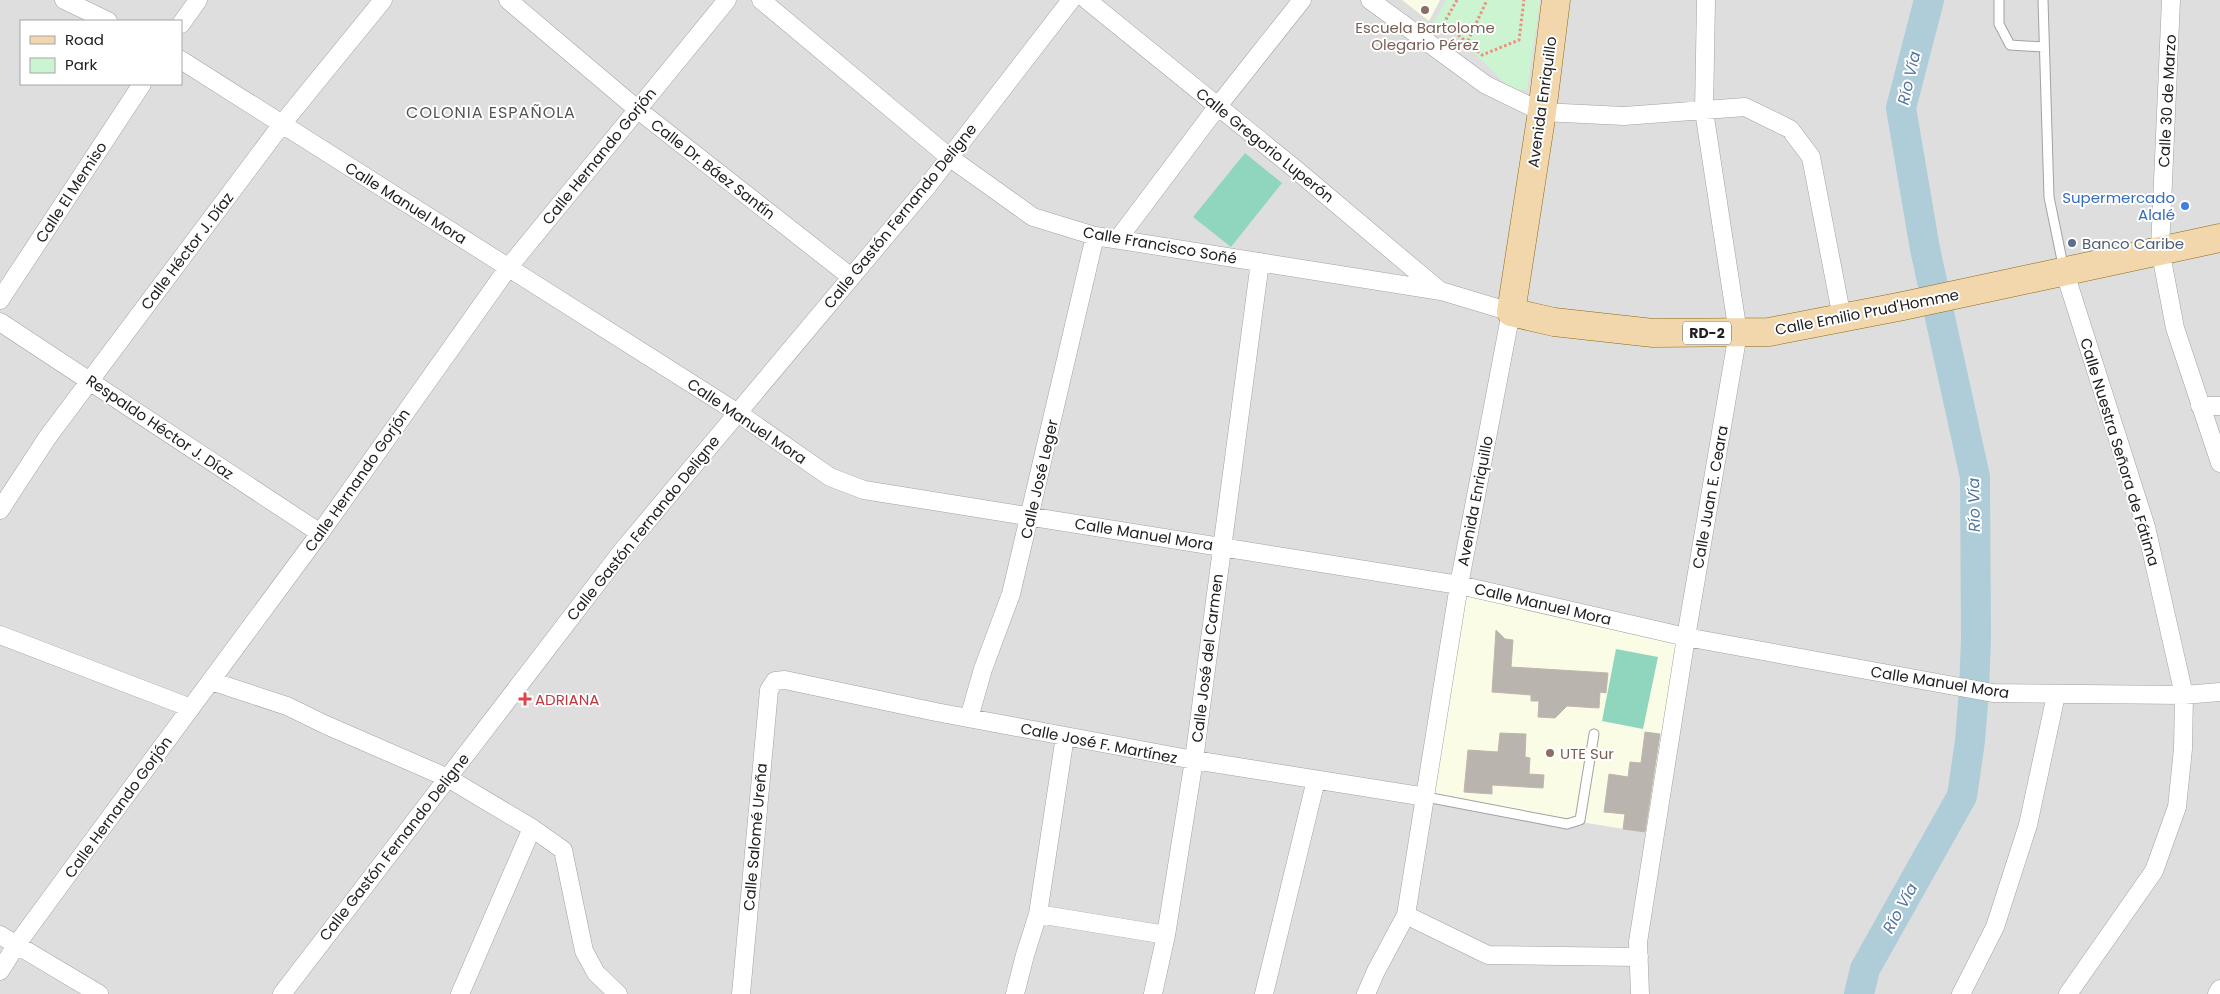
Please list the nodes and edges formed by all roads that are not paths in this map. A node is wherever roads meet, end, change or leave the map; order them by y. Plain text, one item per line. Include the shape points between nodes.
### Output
1 (64, 0) edge
2 (198, 0) edge
3 (383, 0) edge
4 (508, 0) edge
5 (727, 0) edge
6 (761, 0) edge
7 (1071, 0) edge
8 (1087, 0) edge
9 (1302, 0) edge
10 (1370, 0) edge
11 (1556, 0) edge
12 (1706, 0) edge
13 (1999, 0) edge
14 (2043, 0) edge
15 (2171, 0) edge
16 (106, 20) edge
17 (182, 23) edge
18 (2044, 47) junction
19 (182, 61) edge
20 (141, 85) edge
21 (1218, 106) junction
22 (637, 110) junction
23 (1704, 111) junction
24 (1542, 112) junction
25 (282, 124) junction
26 (949, 158) junction
27 (1095, 236) junction
28 (2220, 238) edge
29 (1118, 239) junction
30 (2160, 249) junction
31 (1260, 262) junction
32 (508, 268) junction
33 (2064, 270) junction
34 (851, 277) junction
35 (1440, 291) junction
36 (0, 300) edge
37 (1511, 312) junction
38 (1842, 318) junction
39 (0, 322) edge
40 (1738, 333) junction
41 (90, 380) junction
42 (2200, 406) junction
43 (2220, 406) edge
44 (738, 413) junction
45 (2220, 463) edge
46 (0, 510) edge
47 (1031, 516) junction
48 (320, 533) junction
49 (1221, 546) junction
50 (1460, 586) junction
51 (0, 635) edge
52 (1686, 637) junction
53 (211, 681) junction
54 (775, 681) joint
55 (2220, 692) edge
56 (2056, 695) junction
57 (2184, 695) junction
58 (191, 708) junction
59 (969, 718) junction
60 (1594, 734) dead end
61 (1065, 736) junction
62 (1194, 760) junction
63 (448, 778) junction
64 (1316, 780) junction
65 (1426, 797) junction
66 (532, 828) junction
67 (1038, 914) junction
68 (1406, 915) junction
69 (1166, 934) junction
70 (0, 935) edge
71 (17, 944) junction
72 (1639, 957) junction
73 (0, 971) edge
74 (2220, 989) edge
75 (99, 994) edge
76 (282, 994) edge
77 (460, 994) edge
78 (618, 994) edge
79 (741, 994) edge
80 (1015, 994) edge
81 (1153, 994) edge
82 (1264, 994) edge
83 (1366, 994) edge
84 (1640, 994) edge
85 (1961, 994) edge
86 (2068, 994) edge
87 (2217, 994) edge

1 - 16 street
2 - 17 street
3 - 25 street, Calle Héctor J. Díaz
4 - 22 street, Calle Dr. Báez Santín
5 - 22 street, Calle Hernando Gorjón
6 - 26 street, Calle Francisco Soñé
7 - 26 street, Calle Gastón Fernando Deligne
8 - 21 street, Calle Gregorio Luperón
9 - 21 street
10 - 24 street via 1486,86
11 - 24 main road, Avenida Enriquillo
12 - 23 street, Calle Juan E. Ceara
13 - 18 lane via 1999,24 2010,45
14 - 18 lane, Calle Nuestra Señora de Fátima
15 - 30 street, Calle 30 de Marzo
18 - 33 lane, Calle Nuestra Señora de Fátima via 2049,197
19 - 25 street, Calle Manuel Mora
20 - 36 street, Calle El Memiso
21 - 29 street
21 - 35 street, Calle Gregorio Luperón
22 - 32 street, Calle Hernando Gorjón
22 - 34 street, Calle Dr. Báez Santín
23 - 24 street via 1624,116
23 - 38 street via 1745,108 1790,129 1811,157
23 - 40 street, Calle Juan E. Ceara
24 - 37 main road, Avenida Enriquillo
25 - 32 street, Calle Manuel Mora
25 - 41 street, Calle Héctor J. Díaz
26 - 27 street, Calle Francisco Soñé via 1033,217
26 - 34 street, Calle Gastón Fernando Deligne
27 - 29 street, Calle Francisco Soñé
27 - 47 street, Calle José Leger
28 - 30 main road, Calle Emilio Prud'Homme / RD-2
29 - 31 street, Calle Francisco Soñé
30 - 33 main road, Calle Emilio Prud'Homme / RD-2
30 - 42 street, Calle 30 de Marzo via 2175,328
31 - 35 street, Calle Francisco Soñé
31 - 49 street, Calle José del Carmen
32 - 44 street, Calle Manuel Mora
32 - 48 street, Calle Hernando Gorjón
33 - 38 main road, Calle Emilio Prud'Homme / RD-2
33 - 57 street, Calle Nuestra Señora de Fátima via 2146,527
34 - 44 street, Calle Gastón Fernando Deligne
35 - 37 street, Calle Francisco Soñé
37 - 40 main road, Calle Emilio Prud'Homme / RD-2 via 1554,322 1653,333
37 - 50 street, Avenida Enriquillo
38 - 40 main road, Calle Emilio Prud'Homme / RD-2 via 1769,332
39 - 41 street, Respaldo Héctor J. Díaz
40 - 52 street, Calle Juan E. Ceara
41 - 46 street, Calle Héctor J. Díaz
41 - 48 street, Respaldo Héctor J. Díaz
42 - 43 street
42 - 45 street, Calle 30 de Marzo
44 - 47 street, Calle Manuel Mora via 830,477 864,490
44 - 63 street, Calle Gastón Fernando Deligne via 622,551
47 - 49 street, Calle Manuel Mora
47 - 59 street, Calle José Leger via 1011,594
48 - 53 street, Calle Hernando Gorjón
49 - 50 street, Calle Manuel Mora
49 - 62 street, Calle José del Carmen
50 - 52 street, Calle Manuel Mora
50 - 65 street, Avenida Enriquillo
51 - 58 street
52 - 56 street, Calle Manuel Mora via 1946,686 1993,693
52 - 72 street, Calle Juan E. Ceara via 1638,942
53 - 58 street, Calle Hernando Gorjón
53 - 63 street via 287,706
54 - 59 street, Calle José F. Martínez via 785,680
54 - 79 street, Calle Salomé Ureña via 769,690
55 - 57 street, Calle Manuel Mora
56 - 57 street, Calle Manuel Mora
56 - 85 street via 2028,825 1995,927
57 - 86 street, Calle Nuestra Señora de Fátima via 2177,807 2154,871
58 - 71 street, Calle Hernando Gorjón
59 - 61 street, Calle José F. Martínez
60 - 65 lane via 1580,820 1567,824
61 - 62 street, Calle José F. Martínez
61 - 67 street
62 - 64 street, Calle José F. Martínez
62 - 69 street, Calle José del Carmen
63 - 66 street
63 - 76 street, Calle Gastón Fernando Deligne
64 - 65 street, Calle José F. Martínez
64 - 82 street
65 - 68 street, Avenida Enriquillo
66 - 77 street
66 - 78 street via 563,850 584,951 596,973
67 - 69 street
67 - 80 street
68 - 72 street via 1488,955
68 - 83 street, Avenida Enriquillo
69 - 81 street, Calle José del Carmen
70 - 71 street
71 - 73 street, Calle Hernando Gorjón
71 - 75 street
72 - 84 street, Calle Juan E. Ceara
74 - 87 street

